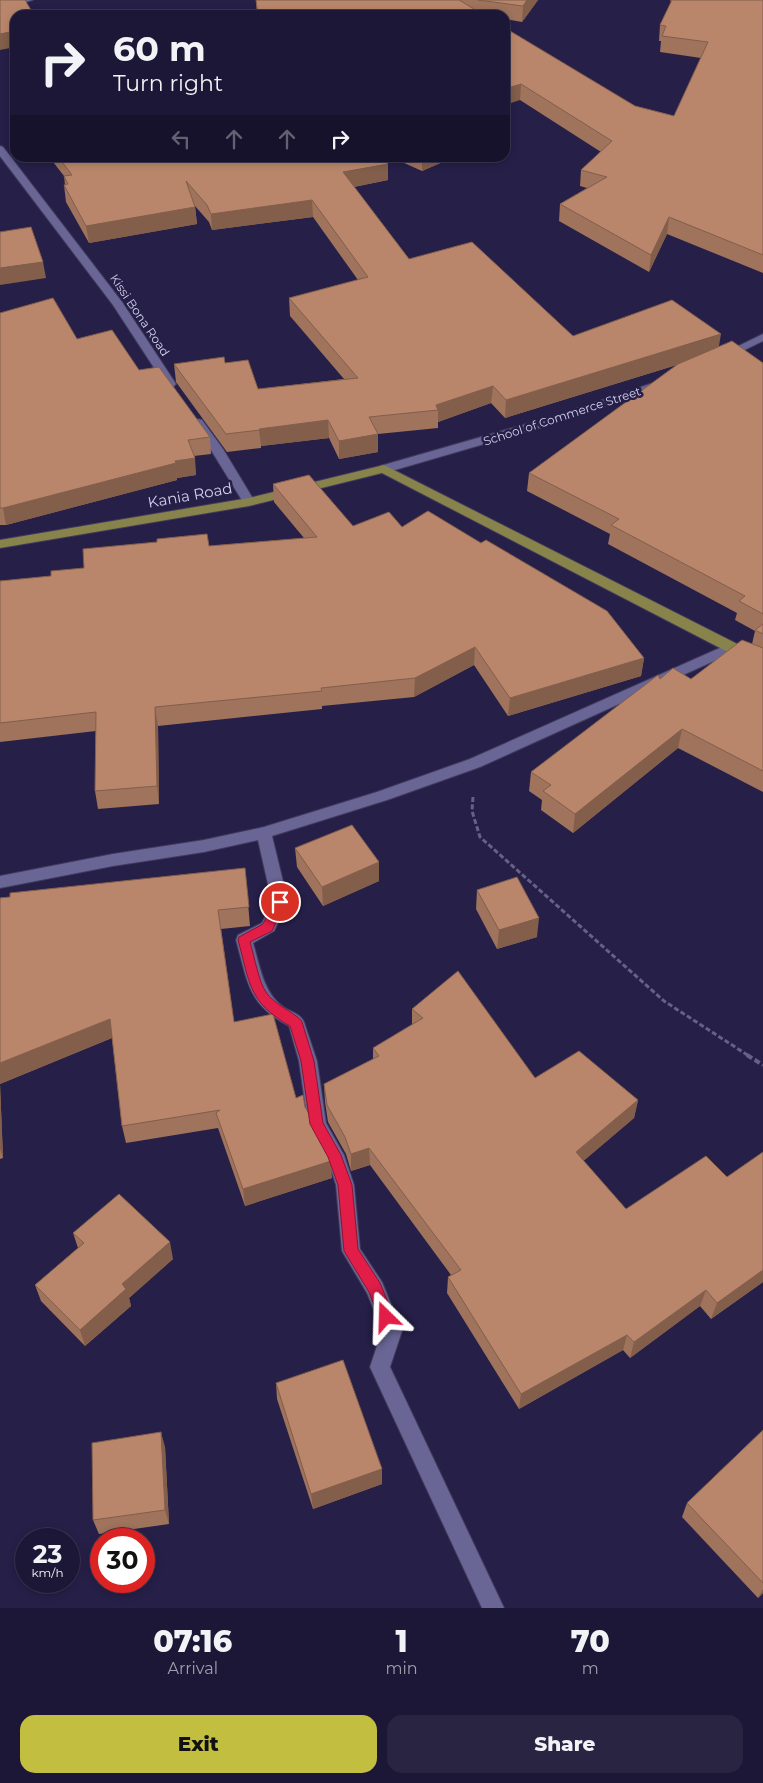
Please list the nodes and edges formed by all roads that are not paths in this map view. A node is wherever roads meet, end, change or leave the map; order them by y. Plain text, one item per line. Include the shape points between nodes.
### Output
1 (29, 0) edge
2 (0, 6) edge
3 (0, 148) edge
4 (10, 161) edge
5 (11, 162) edge
6 (763, 337) edge
7 (716, 360) edge
8 (673, 378) edge
9 (174, 390) edge
10 (190, 412) edge
11 (384, 469) junction
12 (249, 502) junction
13 (0, 544) edge
14 (731, 648) junction
15 (763, 663) edge
16 (264, 833) junction
17 (0, 882) edge
18 (493, 1608) edge

1 - 2 street
3 - 4 street, Kissi Bona Road
5 - 9 street, Kissi Bona Road via 118,304
6 - 7 street
8 - 11 street, School of Commerce Street via 612,402 512,434
10 - 12 street
11 - 12 main road, Kania Road
11 - 14 main road
12 - 13 main road, Kania Road
14 - 15 main road
14 - 16 street via 475,764
16 - 17 street
16 - 18 street via 280,902 268,927 244,940 260,994 277,1012 296,1022 308,1061 317,1124 334,1155 345,1185 352,1251 375,1288 392,1331 380,1367

